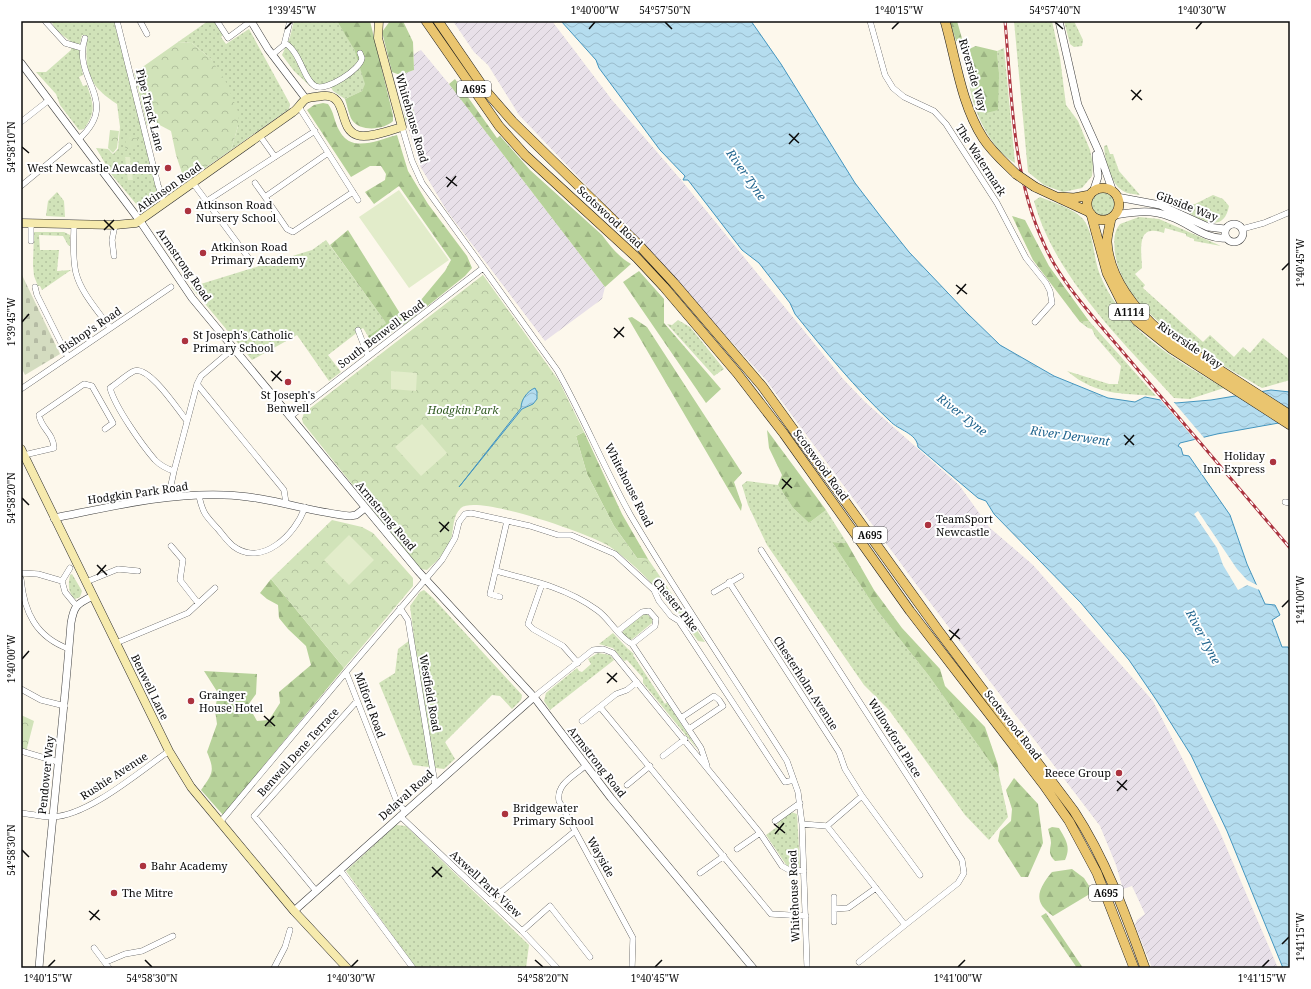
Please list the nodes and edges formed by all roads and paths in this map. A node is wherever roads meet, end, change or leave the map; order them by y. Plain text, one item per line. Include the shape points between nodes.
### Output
1 (45, 21) edge
2 (117, 21) edge
3 (140, 21) edge
4 (217, 21) edge
5 (251, 21) edge
6 (290, 21) edge
7 (384, 21) edge
8 (426, 21) edge
9 (438, 21) edge
10 (870, 21) edge
11 (945, 21) edge
12 (1059, 21) edge
13 (378, 25) edge
14 (147, 34) dead end
15 (85, 38) dead end
16 (285, 43) junction
17 (82, 48) junction
18 (360, 53) dead end
19 (272, 55) junction
20 (21, 63) edge
21 (306, 99) junction
22 (49, 100) junction
23 (299, 107) junction
24 (21, 122) edge
25 (402, 127) junction
26 (315, 131) junction
27 (260, 136) junction
28 (79, 139) junction
29 (1094, 143) junction
30 (69, 146) dead end
31 (328, 153) junction
32 (274, 157) junction
33 (193, 183) junction
34 (254, 183) dead end
35 (21, 186) edge
36 (353, 192) junction
37 (1092, 194) junction
38 (1115, 195) junction
39 (1054, 196) junction
40 (265, 197) junction
41 (358, 200) dead end
42 (207, 201) junction
43 (164, 202) junction
44 (1290, 212) edge
45 (1090, 213) junction
46 (1113, 216) junction
47 (140, 221) junction
48 (21, 223) edge
49 (31, 223) junction
50 (74, 224) junction
51 (115, 224) junction
52 (1225, 229) junction
53 (1242, 230) junction
54 (1226, 238) junction
55 (31, 241) dead end
56 (114, 256) dead end
57 (250, 260) dead end
58 (483, 268) junction
59 (35, 287) dead end
60 (171, 287) dead end
61 (1035, 322) dead end
62 (110, 328) junction
63 (358, 330) dead end
64 (228, 353) dead end
65 (368, 356) junction
66 (68, 357) junction
67 (1215, 372) junction
68 (197, 384) junction
69 (21, 390) edge
70 (1290, 415) edge
71 (291, 416) junction
72 (187, 421) junction
73 (1290, 424) edge
74 (105, 429) dead end
75 (22, 452) edge
76 (174, 471) junction
77 (199, 496) junction
78 (174, 497) junction
79 (286, 503) junction
80 (304, 507) junction
81 (365, 508) junction
82 (54, 518) junction
83 (507, 521) junction
84 (171, 546) dead end
85 (761, 550) dead end
86 (70, 568) dead end
87 (138, 571) dead end
88 (496, 571) junction
89 (21, 572) edge
90 (742, 576) dead end
91 (21, 579) edge
92 (425, 579) junction
93 (62, 581) junction
94 (86, 582) junction
95 (729, 582) junction
96 (542, 584) junction
97 (215, 588) dead end
98 (714, 592) dead end
99 (93, 596) junction
100 (500, 597) dead end
101 (74, 603) dead end
102 (198, 603) junction
103 (400, 608) junction
104 (618, 631) junction
105 (116, 643) junction
106 (632, 644) junction
107 (69, 649) junction
108 (578, 663) junction
109 (346, 672) junction
110 (637, 682) junction
111 (21, 690) edge
112 (534, 697) junction
113 (357, 701) junction
114 (64, 706) junction
115 (600, 707) junction
116 (681, 718) junction
117 (582, 721) dead end
118 (689, 729) junction
119 (685, 740) junction
120 (21, 751) edge
121 (169, 751) junction
122 (663, 756) dead end
123 (58, 762) junction
124 (585, 766) junction
125 (650, 766) junction
126 (709, 770) junction
127 (794, 780) junction
128 (435, 784) junction
129 (626, 785) dead end
130 (862, 796) junction
131 (800, 804) junction
132 (21, 814) edge
133 (402, 814) junction
134 (52, 817) junction
135 (221, 821) junction
136 (775, 821) dead end
137 (802, 824) junction
138 (827, 826) junction
139 (575, 831) junction
140 (760, 833) junction
141 (737, 849) dead end
142 (725, 857) junction
143 (340, 870) junction
144 (804, 871) junction
145 (700, 873) dead end
146 (920, 875) dead end
147 (876, 888) junction
148 (316, 891) junction
149 (834, 897) dead end
150 (490, 901) junction
151 (834, 909) junction
152 (294, 911) junction
153 (806, 916) junction
154 (834, 922) dead end
155 (905, 925) junction
156 (290, 930) dead end
157 (522, 931) junction
158 (173, 936) dead end
159 (94, 948) dead end
160 (590, 957) dead end
161 (859, 962) dead end
162 (108, 965) edge
163 (807, 966) dead end
164 (39, 968) edge
165 (274, 968) edge
166 (347, 968) edge
167 (413, 968) edge
168 (557, 968) edge
169 (632, 968) edge
170 (754, 968) edge
171 (1134, 968) edge
172 (1144, 968) edge

1 - 17 street via 65,43
2 - 43 street, Pipe Track Lane
3 - 14 street
4 - 5 street via 228,38
5 - 19 street
6 - 16 street
7 - 13 main road, Whitehouse Road
8 - 171 main road, Scotswood Road / A695 via 500,126 530,160 637,258 664,287 737,373 779,428 910,611 1043,784 1069,822 1097,872
9 - 172 main road, Scotswood Road / A695 via 486,90 513,122 669,277 772,398 938,630 1074,811 1094,843 1112,881
10 - 61 street, The Watermark via 885,75 893,88 904,97 934,111 946,124 997,202 1026,258 1050,291 1052,303
11 - 39 main road, Riverside Way, bridge via 973,119 989,146 1016,174 1035,188
12 - 29 street via 1072,85
13 - 25 main road, Whitehouse Road via 378,38
15 - 17 street
16 - 18 street via 294,51 312,84 320,88 331,86 360,64
16 - 19 street
17 - 28 street via 83,63 97,110 92,123
19 - 21 street
20 - 22 street, Armstrong Road
21 - 23 main road, Atkinson Road
21 - 25 main road via 325,96 336,100 347,127 358,136 368,136
22 - 24 street
22 - 28 street, Armstrong Road
23 - 26 street
23 - 27 main road, Atkinson Road
25 - 58 street, Whitehouse Road via 412,161 422,183
26 - 31 street
26 - 32 street
27 - 32 street
27 - 33 main road, Atkinson Road
28 - 47 street, Armstrong Road
29 - 37 street via 1098,171
29 - 38 street
30 - 35 street
31 - 36 street
31 - 40 street
32 - 42 street
33 - 42 street
33 - 43 main road, Atkinson Road
34 - 40 street
36 - 40 street via 293,232 287,229
36 - 41 street
37 - 38 main road via 1105,189
37 - 39 main road, Riverside Way via 1070,198
37 - 45 main road via 1087,204
38 - 46 main road via 1119,206
38 - 52 street, Gibside Way via 1160,205 1208,227
39 - 45 main road, Riverside Way
42 - 57 street
43 - 47 main road, Atkinson Road
44 - 53 street, Gibside Way
45 - 46 main road via 1098,219
45 - 67 main road, Riverside Way / A1114 via 1107,273 1129,312 1154,336
46 - 54 street, Gibside Way via 1140,211 1154,212 1173,218 1204,234
46 - 67 main road, Riverside Way / A1114 via 1107,243 1119,282 1130,300 1162,333
47 - 51 main road, Atkinson Road via 132,224
47 - 71 street, Armstrong Road via 192,298
48 - 49 main road, Atkinson Road
49 - 50 main road, Atkinson Road
49 - 55 street
50 - 51 main road, Atkinson Road
50 - 62 street via 76,275
51 - 56 street via 112,240
52 - 53 street, Gibside Way via 1233,224
52 - 54 street, Gibside Way
53 - 54 street, Gibside Way via 1242,238 1237,242
58 - 65 street, South Benwell Road
58 - 127 street, Whitehouse Road via 557,370 630,514 672,584 787,761
59 - 66 street
60 - 62 street, Bishop's Road
62 - 66 street, Bishop's Road
63 - 65 street
64 - 68 street via 201,376
65 - 71 street, South Benwell Road
66 - 69 street, Bishop's Road
67 - 70 main road, Riverside Way / A1114
67 - 73 main road, Riverside Way / A1114
68 - 72 street
68 - 79 street via 284,490
71 - 81 street, Armstrong Road
72 - 76 street
72 - 76 street via 153,379 140,370 134,371 110,388 112,396 156,460
74 - 75 street via 113,423 92,386 84,384 39,416 53,439 54,448
75 - 82 main road, Benwell Lane
76 - 78 street via 171,485
77 - 78 street, Hodgkin Park Road
77 - 79 street, Hodgkin Park Road via 224,495
77 - 80 street via 202,511 233,546 256,554 271,549 292,530 300,520
78 - 82 street, Hodgkin Park Road
79 - 80 street, Hodgkin Park Road
80 - 81 street, Hodgkin Park Road via 350,516
81 - 92 street, Armstrong Road
82 - 94 main road, Benwell Lane
83 - 88 street
83 - 92 street, Chester Pike via 465,514 442,560
83 - 127 street, Chester Pike via 558,535 572,535 615,554 654,590 671,616 679,621 785,782
84 - 102 street via 183,560 180,580
85 - 155 street, Willowford Place via 962,860 964,872 958,883
86 - 93 street
87 - 94 street via 118,569
88 - 96 street
88 - 100 street via 490,594
89 - 93 street
90 - 95 street
91 - 107 street via 24,600 40,631 55,644
92 - 103 street, Milford Road
92 - 112 street, Armstrong Road
93 - 101 street via 65,592
94 - 99 main road, Benwell Lane
95 - 98 street
95 - 130 street, Chesterholm Avenue via 839,752 845,769
96 - 104 street via 583,601 598,611
96 - 108 street via 528,624 563,646
97 - 102 street
99 - 105 main road, Benwell Lane
99 - 107 street, Pendower Way via 77,605 73,611
102 - 105 street via 188,613
103 - 109 street, Milford Road
103 - 128 street, Westfield Road via 408,620
104 - 106 street
104 - 106 street via 642,612 649,611 656,619 655,626
105 - 121 main road, Benwell Lane
106 - 116 street
107 - 114 street, Pendower Way
108 - 110 street via 594,650 609,650
108 - 112 street
109 - 113 street, Milford Road
109 - 135 street
110 - 115 street
110 - 119 street
111 - 114 street via 41,700
112 - 124 street, Armstrong Road
112 - 128 street, Delaval Road
113 - 133 street, Milford Road
113 - 148 street, Benwell Dene Terrace via 254,816
114 - 123 street, Pendower Way
115 - 117 street
115 - 125 street
116 - 118 street
116 - 118 street via 714,696 720,700 723,706
118 - 126 street via 701,748
119 - 122 street
119 - 126 street
120 - 123 street
121 - 134 street, Rushie Avenue via 96,801 77,811
121 - 135 main road, Benwell Lane via 191,787
123 - 134 street, Pendower Way
124 - 139 street, Wayside via 560,787 557,794
124 - 170 street, Armstrong Road
125 - 129 street
125 - 142 street
126 - 140 street
127 - 131 street, Whitehouse Road
128 - 133 street, Delaval Road
130 - 138 street
130 - 146 street, Chesterholm Avenue
131 - 136 street
131 - 137 street, Whitehouse Road
132 - 134 street, Rushie Avenue
133 - 143 street, Delaval Road
133 - 150 street, Axwell Park View
134 - 164 street, Pendower Way
135 - 152 main road, Benwell Lane
137 - 138 street
137 - 144 street, Whitehouse Road
138 - 147 street
139 - 150 street
139 - 169 street, Wayside via 633,938
140 - 141 street
140 - 144 street via 782,866 789,870
142 - 145 street
142 - 153 street via 771,914
143 - 148 street, Delaval Road
143 - 167 street
144 - 153 street, Whitehouse Road
147 - 151 street via 848,908
147 - 155 street
148 - 152 street, Delaval Road
149 - 151 street
150 - 157 street, Axwell Park View
151 - 154 street
152 - 166 main road, Benwell Lane
153 - 163 street, Whitehouse Road
155 - 161 street, Willowford Place
156 - 165 street
157 - 160 street via 550,906
157 - 168 street, Axwell Park View
158 - 162 street via 142,950 125,954
159 - 162 street

